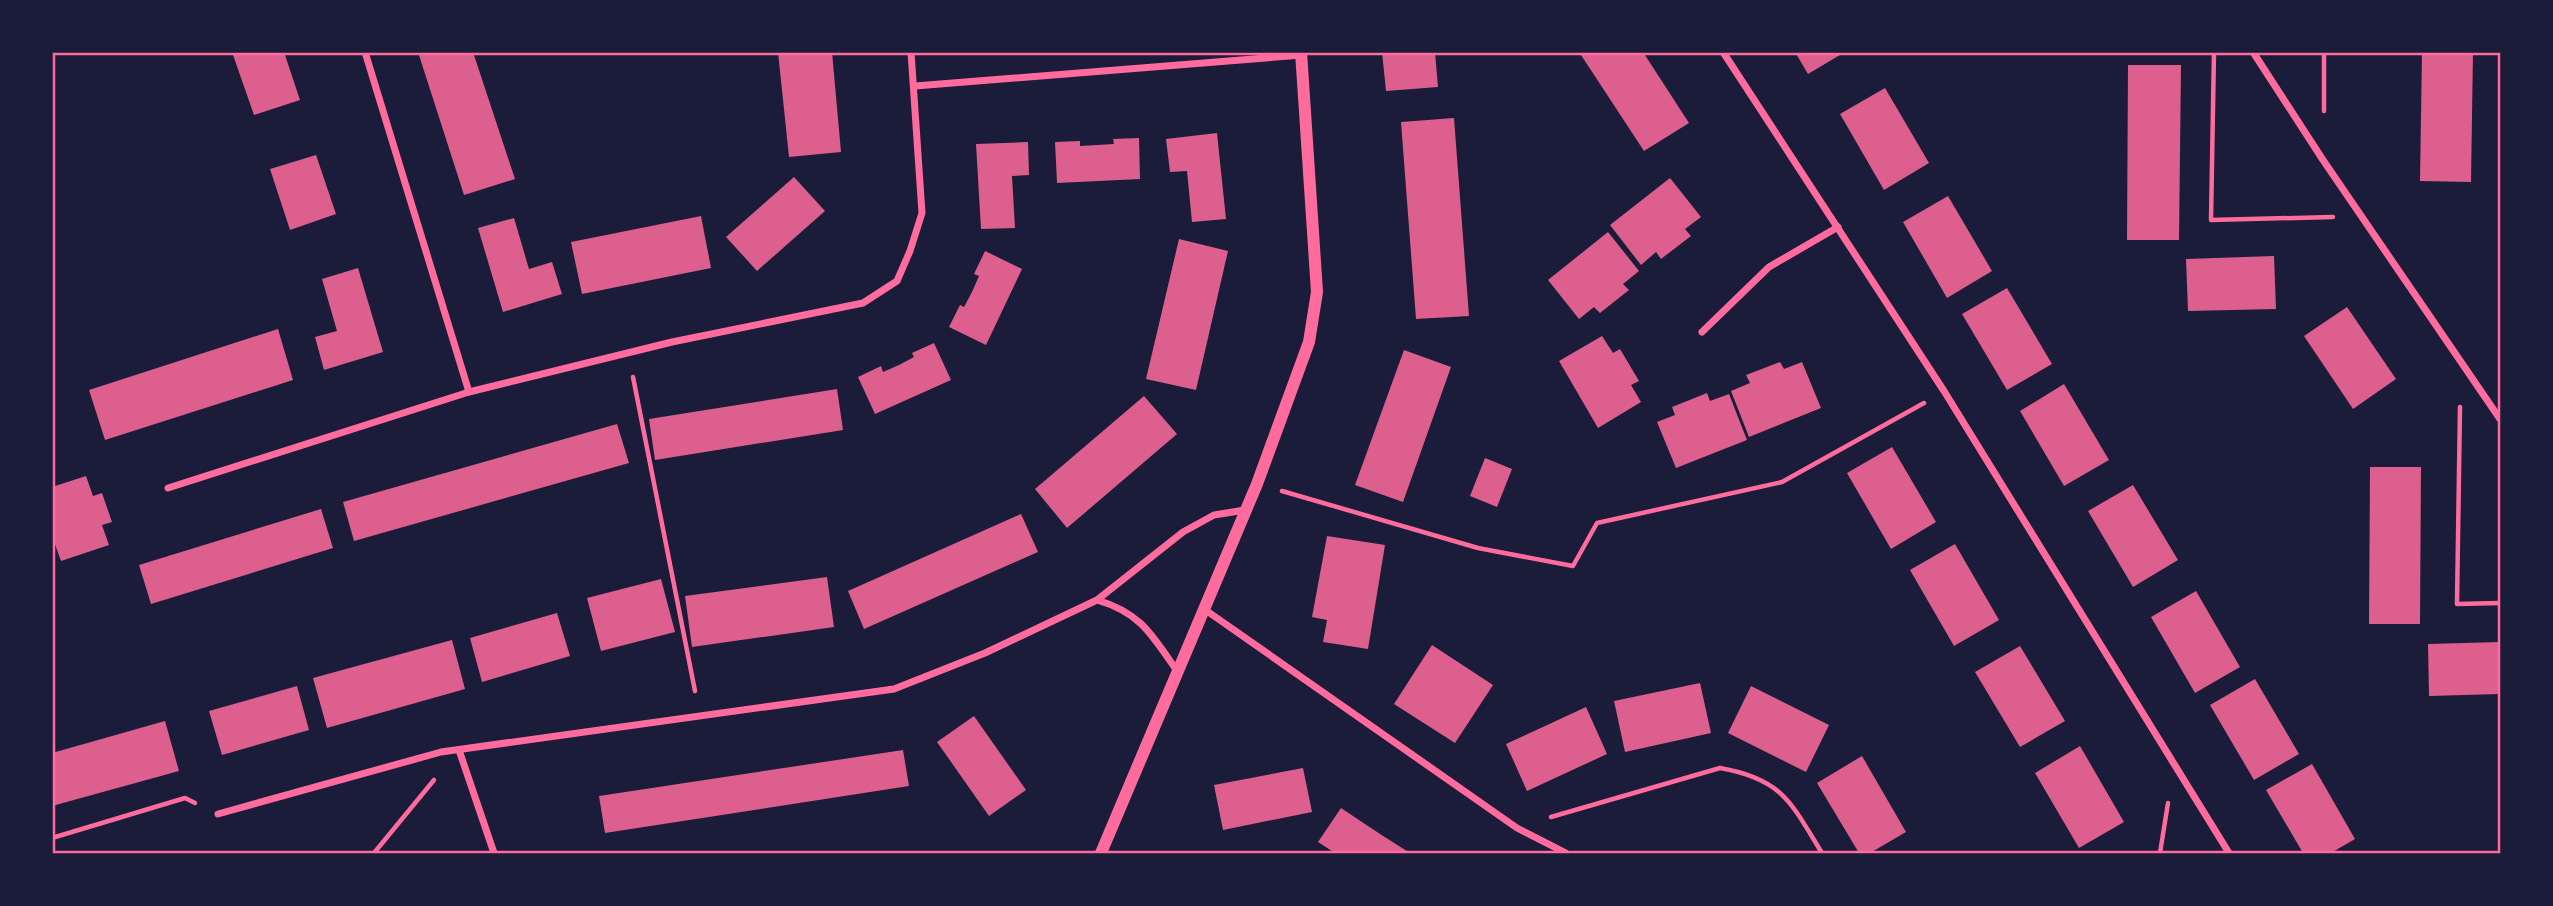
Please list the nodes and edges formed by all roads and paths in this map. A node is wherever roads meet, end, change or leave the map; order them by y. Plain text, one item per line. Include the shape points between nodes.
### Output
1 (365, 52) edge
2 (911, 52) edge
3 (1724, 52) edge
4 (2214, 52) edge
5 (2253, 52) edge
6 (2324, 52) edge
7 (1301, 54) edge
8 (915, 86) junction
9 (2323, 160) junction
10 (2362, 216) junction
11 (1838, 226) junction
12 (1702, 332) dead end
13 (628, 352) junction
14 (2460, 361) junction
15 (1944, 391) junction
16 (469, 392) junction
17 (2501, 419) edge
18 (1257, 484) junction
19 (168, 488) dead end
20 (1245, 510) junction
21 (1097, 600) junction
22 (2501, 603) edge
23 (1203, 609) junction
24 (1177, 671) junction
25 (699, 714) junction
26 (459, 750) junction
27 (441, 752) junction
28 (2175, 765) junction
29 (218, 814) joint
30 (1517, 828) junction
31 (52, 838) edge
32 (374, 853) edge
33 (494, 853) edge
34 (1101, 853) edge
35 (1566, 853) edge
36 (1822, 853) edge
37 (2160, 853) edge
38 (2229, 853) edge

1 - 16 street
2 - 8 street
3 - 11 street
4 - 10 path via 2211,220
5 - 9 street
6 - 9 path
7 - 8 street
7 - 18 street via 1317,292 1309,342
8 - 13 street via 922,213 897,281 863,303
9 - 10 street
10 - 14 street
11 - 12 street via 1769,267
11 - 15 street
13 - 16 street
13 - 25 path
14 - 17 street
14 - 22 path via 2457,604
15 - 18 path via 1783,482 1597,523 1573,566 1478,548
15 - 28 street
16 - 19 street
18 - 20 street
20 - 21 street via 1214,515 1183,532
20 - 23 street
21 - 24 street via 1119,606 1147,627
21 - 25 street via 985,653 894,689
23 - 24 street
23 - 30 street
24 - 34 street
25 - 26 street
26 - 27 street
26 - 33 street
27 - 29 street
27 - 32 path via 433,783
28 - 37 path
28 - 38 street
29 - 31 path via 185,798
30 - 35 street
30 - 36 path via 1720,768 1770,784 1790,802

